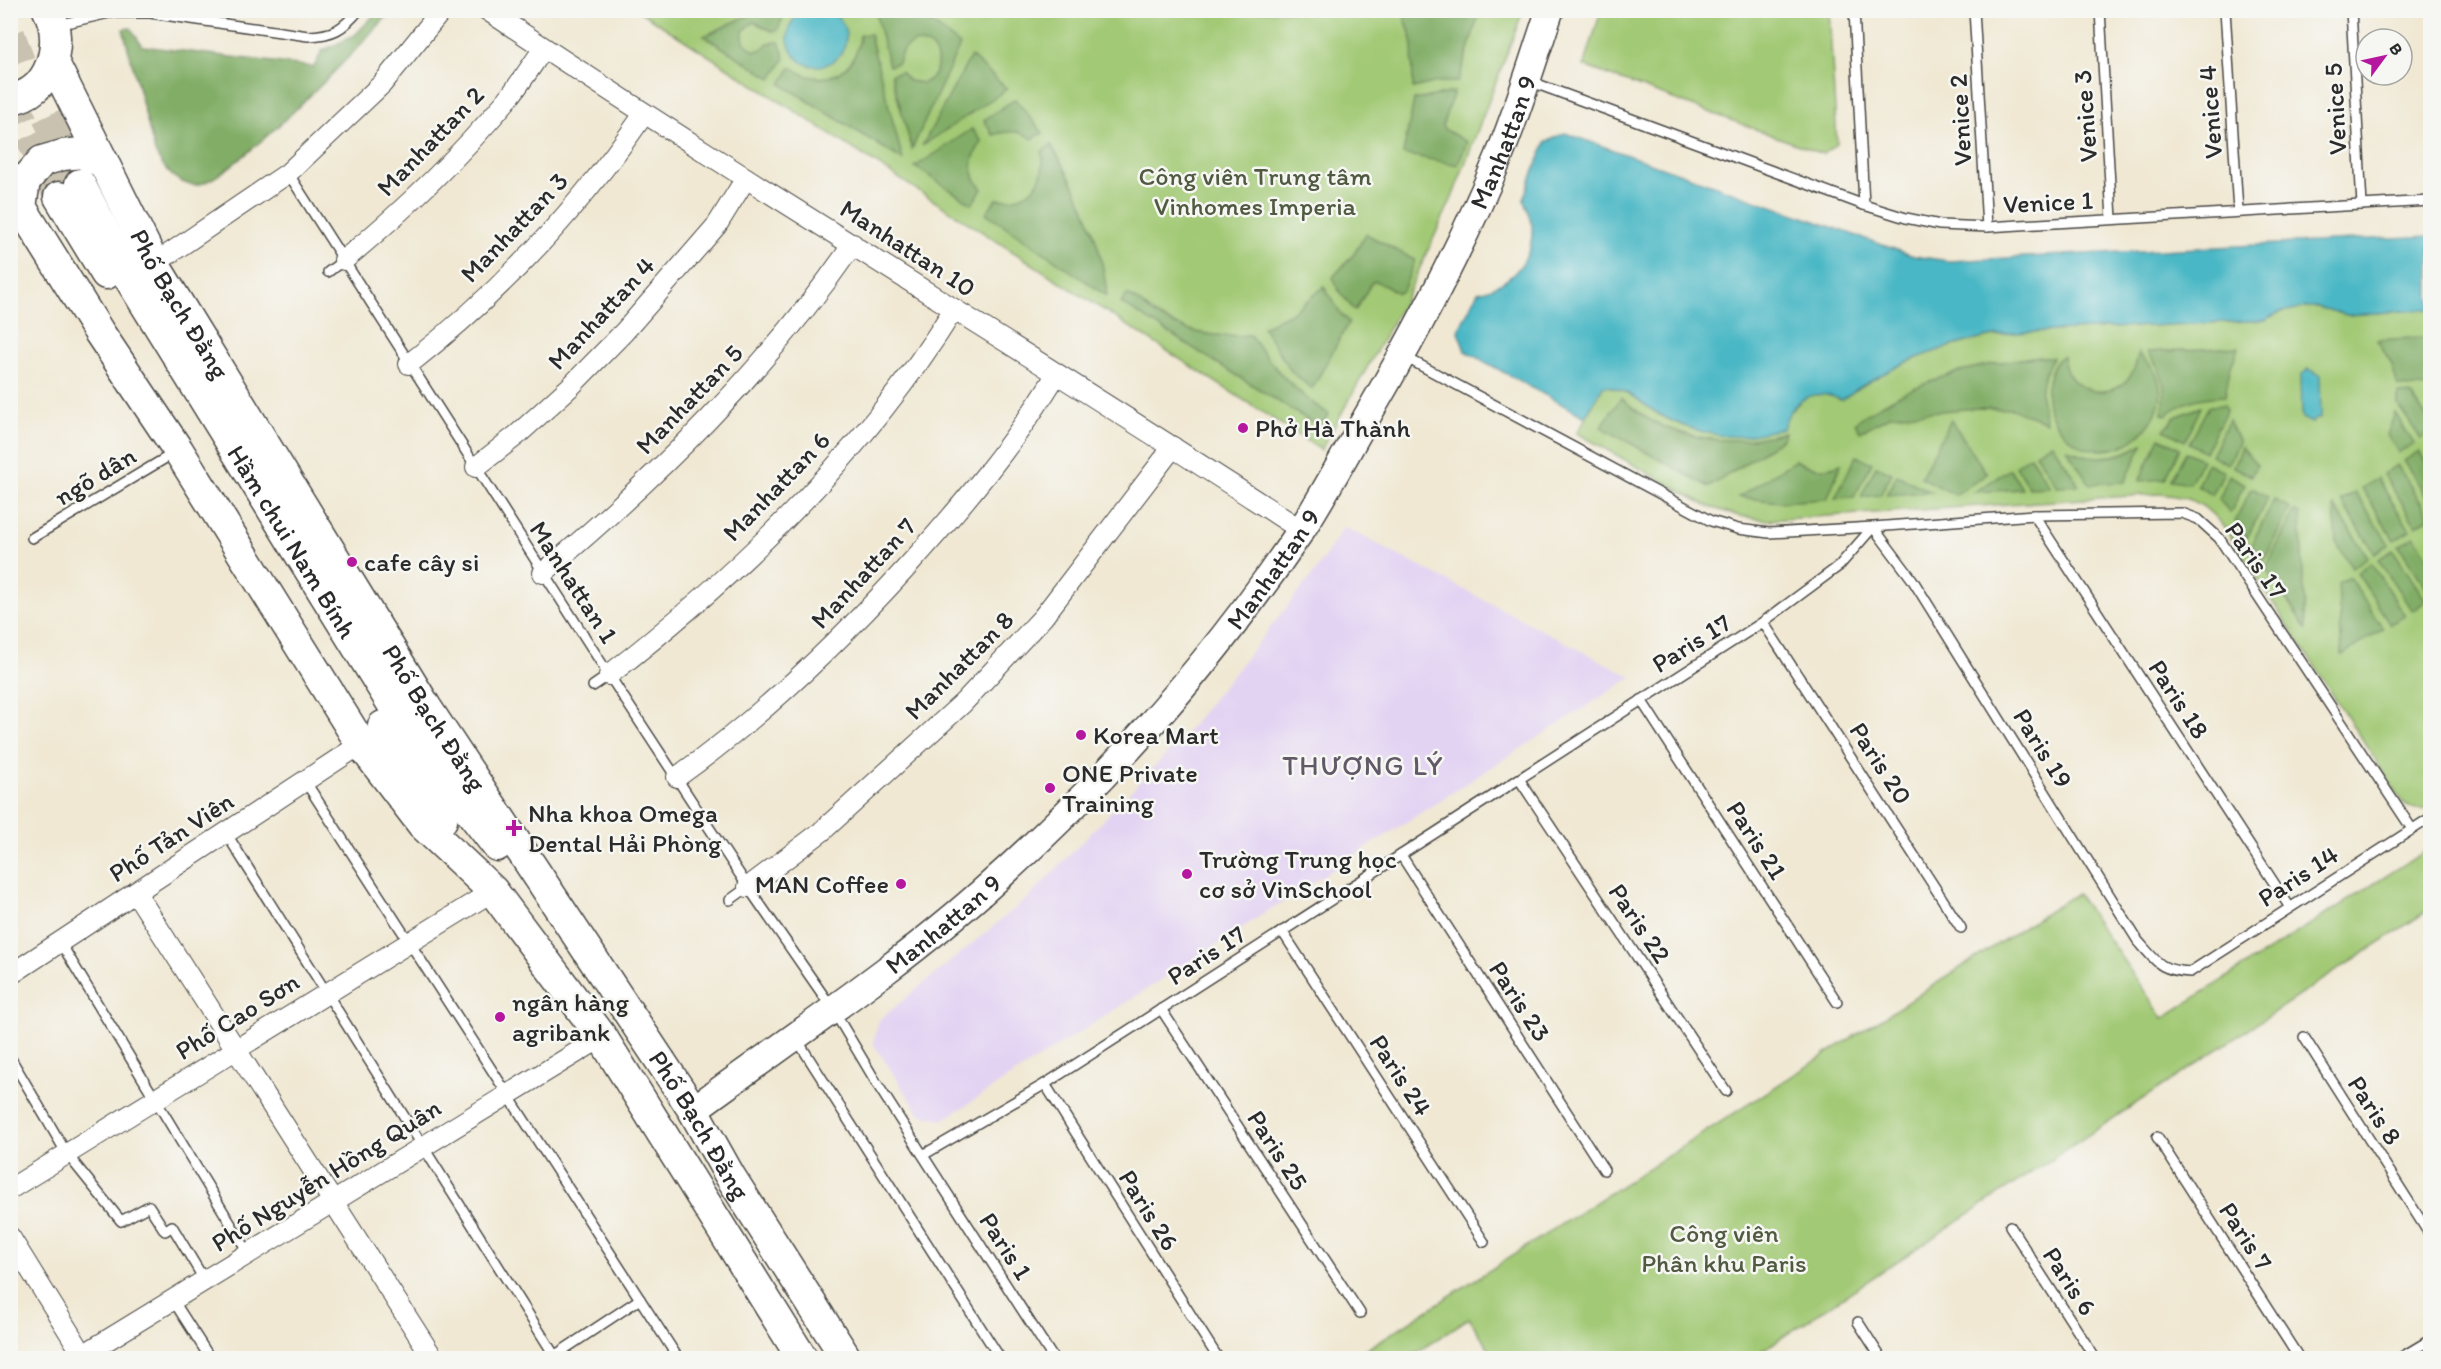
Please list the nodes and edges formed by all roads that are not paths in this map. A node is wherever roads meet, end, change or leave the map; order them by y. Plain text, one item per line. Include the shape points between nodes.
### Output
1 (359, 10) edge
2 (442, 10) edge
3 (487, 10) edge
4 (1550, 10) edge
5 (1854, 10) edge
6 (1974, 10) edge
7 (2100, 10) edge
8 (2225, 10) edge
9 (2351, 10) edge
10 (50, 15) edge
11 (544, 48) junction
12 (53, 61) junction
13 (1527, 81) junction
14 (10, 99) edge
15 (644, 114) junction
16 (104, 164) junction
17 (288, 173) junction
18 (10, 178) edge
19 (746, 178) junction
20 (2430, 201) edge
21 (16, 204) edge
22 (1864, 205) junction
23 (2362, 205) junction
24 (2238, 211) junction
25 (2112, 219) junction
26 (1987, 227) junction
27 (854, 244) junction
28 (344, 260) junction
29 (154, 264) junction
30 (328, 272) dead end
31 (954, 309) junction
32 (1402, 356) junction
33 (409, 364) junction
34 (1056, 375) junction
35 (1173, 447) junction
36 (178, 450) junction
37 (476, 467) junction
38 (2034, 515) junction
39 (1873, 527) junction
40 (1301, 530) junction
41 (32, 538) dead end
42 (543, 573) junction
43 (1763, 622) junction
44 (601, 680) junction
45 (1641, 700) junction
46 (361, 744) junction
47 (677, 777) junction
48 (1519, 779) junction
49 (305, 781) junction
50 (2430, 818) edge
51 (2412, 829) junction
52 (226, 833) junction
53 (1401, 855) junction
54 (748, 887) junction
55 (493, 891) junction
56 (136, 893) junction
57 (730, 900) dead end
58 (557, 905) junction
59 (2289, 906) junction
60 (1961, 928) dead end
61 (1282, 931) junction
62 (408, 941) junction
63 (60, 942) junction
64 (2190, 972) joint
65 (10, 975) edge
66 (326, 993) junction
67 (1837, 1002) dead end
68 (832, 1008) junction
69 (1161, 1009) junction
70 (794, 1036) junction
71 (602, 1037) junction
72 (2304, 1037) dead end
73 (235, 1049) junction
74 (10, 1057) edge
75 (1045, 1084) junction
76 (1726, 1091) dead end
77 (508, 1095) junction
78 (156, 1098) junction
79 (693, 1110) junction
80 (2157, 1137) dead end
81 (422, 1147) junction
82 (67, 1154) junction
83 (923, 1155) junction
84 (1604, 1170) dead end
85 (10, 1189) edge
86 (333, 1202) junction
87 (2010, 1226) dead end
88 (2430, 1235) edge
89 (10, 1237) edge
90 (1484, 1242) dead end
91 (249, 1254) junction
92 (205, 1281) junction
93 (640, 1299) junction
94 (173, 1300) junction
95 (1360, 1313) dead end
96 (1858, 1322) dead end
97 (2430, 1340) edge
98 (82, 1358) edge
99 (554, 1358) edge
100 (210, 1359) edge
101 (433, 1359) edge
102 (678, 1359) edge
103 (802, 1359) edge
104 (846, 1359) edge
105 (1000, 1359) edge
106 (1053, 1359) edge
107 (1218, 1359) edge
108 (1881, 1359) edge
109 (2095, 1359) edge
110 (2299, 1359) edge
111 (2400, 1359) edge

1 - 10 lane via 340,29 317,36 150,13
2 - 17 street via 382,84
3 - 11 street, Manhattan 10
4 - 13 main road, Manhattan 9
5 - 22 lane
6 - 26 lane, Venice 2
7 - 25 lane, Venice 3
8 - 24 lane, Venice 4
9 - 23 lane, Venice 5
10 - 12 main road via 56,43
11 - 15 street, Manhattan 10
11 - 28 street, Manhattan 2 via 508,99 453,159
12 - 14 main road via 32,90
12 - 16 main road, Phố Bạch Đằng
13 - 22 lane, Venice 1
13 - 32 main road, Manhattan 9 via 1475,213
15 - 19 street, Manhattan 10
15 - 33 street, Manhattan 3 via 582,197 533,250 450,333
16 - 21 main road via 81,153 42,161 25,181
16 - 29 main road, Phố Bạch Đằng
17 - 28 lane, Manhattan 1
17 - 29 street
18 - 21 main road, Phố Bạch Đằng
19 - 27 street, Manhattan 10
19 - 37 street, Manhattan 4 via 717,225 624,332 571,386
20 - 23 lane, Venice 1
21 - 36 main road, Phố Bạch Đằng
22 - 26 lane, Venice 1 via 1940,225
23 - 24 lane, Venice 1
24 - 25 lane, Venice 1
25 - 26 lane, Venice 1
27 - 31 street, Manhattan 10
27 - 42 street, Manhattan 5 via 791,328 733,395 675,455
28 - 30 lane
28 - 33 lane, Manhattan 1
29 - 58 main road, Phố Bạch Đằng via 426,707
31 - 34 street, Manhattan 10
31 - 44 street, Manhattan 6 via 925,356 892,398 806,496 692,607
32 - 39 lane via 1711,521 1738,530 1769,532
32 - 40 main road, Manhattan 9
33 - 37 lane, Manhattan 1
34 - 35 street, Manhattan 10
34 - 47 street, Manhattan 7 via 1028,420 982,480 858,621 721,745
35 - 40 street, Manhattan 10
35 - 54 street, Manhattan 8 via 1043,617 963,703 821,832
36 - 41 lane, ngõ dân
36 - 46 main road, Phố Bạch Đằng
37 - 42 lane, Manhattan 1
38 - 39 lane, Paris 17
38 - 51 lane, Paris 17 via 2182,513 2198,519 2218,538
38 - 59 lane, Paris 18
39 - 43 lane, Paris 17 via 1839,566
39 - 64 lane, Paris 19 via 1912,579 2138,941 2157,963 2170,971
40 - 68 main road, Manhattan 9 via 1202,664 1063,817 928,938
42 - 44 lane, Manhattan 1
43 - 45 lane, Paris 17
43 - 60 lane, Paris 20
44 - 47 lane, Manhattan 1
45 - 48 lane, Paris 17
45 - 67 lane, Paris 21
46 - 49 street, Phố Tản Viên
46 - 55 main road, Phố Bạch Đằng via 422,824
47 - 54 lane, Manhattan 1
48 - 53 lane, Paris 17
48 - 76 lane, Paris 22
49 - 52 street, Phố Tản Viên
49 - 62 lane
50 - 51 lane, Paris 14
51 - 59 lane, Paris 14
52 - 56 street, Phố Tản Viên
52 - 66 lane
53 - 61 lane, Paris 17
53 - 84 lane, Paris 23
54 - 57 lane
54 - 68 lane, Manhattan 1
55 - 58 main road, Hầm chui Nam Bính via 430,803 69,190 128,276 414,739 497,846
55 - 62 street, Phố Cao Sơn
55 - 71 main road, Phố Bạch Đằng
56 - 63 street, Phố Tản Viên
56 - 73 street
58 - 79 main road, Phố Bạch Đằng
59 - 64 lane, Paris 14
61 - 69 lane, Paris 17
61 - 90 lane, Paris 24
62 - 66 street, Phố Cao Sơn
62 - 77 lane
63 - 65 street, Phố Tản Viên
63 - 78 lane
66 - 73 street, Phố Cao Sơn
66 - 81 lane
68 - 70 main road, Manhattan 9
68 - 83 lane, Paris 1
69 - 75 lane, Paris 17
69 - 95 lane, Paris 25
70 - 79 main road, Manhattan 9
70 - 105 lane
71 - 77 street, Phố Nguyễn Hồng Quân
71 - 103 main road, Phố Bạch Đằng
72 - 88 lane, Paris 8
73 - 78 street, Phố Cao Sơn
73 - 86 street
74 - 82 lane
75 - 83 lane, Paris 17
75 - 107 lane, Paris 26
77 - 81 street, Phố Nguyễn Hồng Quân
77 - 93 lane
78 - 82 street, Phố Cao Sơn
78 - 91 lane
79 - 104 main road, Phố Bạch Đằng via 730,1176
80 - 110 lane, Paris 7
81 - 86 street, Phố Nguyễn Hồng Quân
81 - 99 lane
82 - 85 street, Phố Cao Sơn
82 - 92 lane via 121,1221 149,1206 165,1231 172,1226
83 - 106 lane, Paris 1
86 - 91 street, Phố Nguyễn Hồng Quân
86 - 101 street
87 - 109 lane, Paris 6
89 - 98 street
91 - 92 street, Phố Nguyễn Hồng Quân
92 - 94 street, Phố Nguyễn Hồng Quân
93 - 99 lane
93 - 102 lane
94 - 98 street, Phố Nguyễn Hồng Quân
94 - 100 lane
96 - 108 lane
97 - 111 lane

